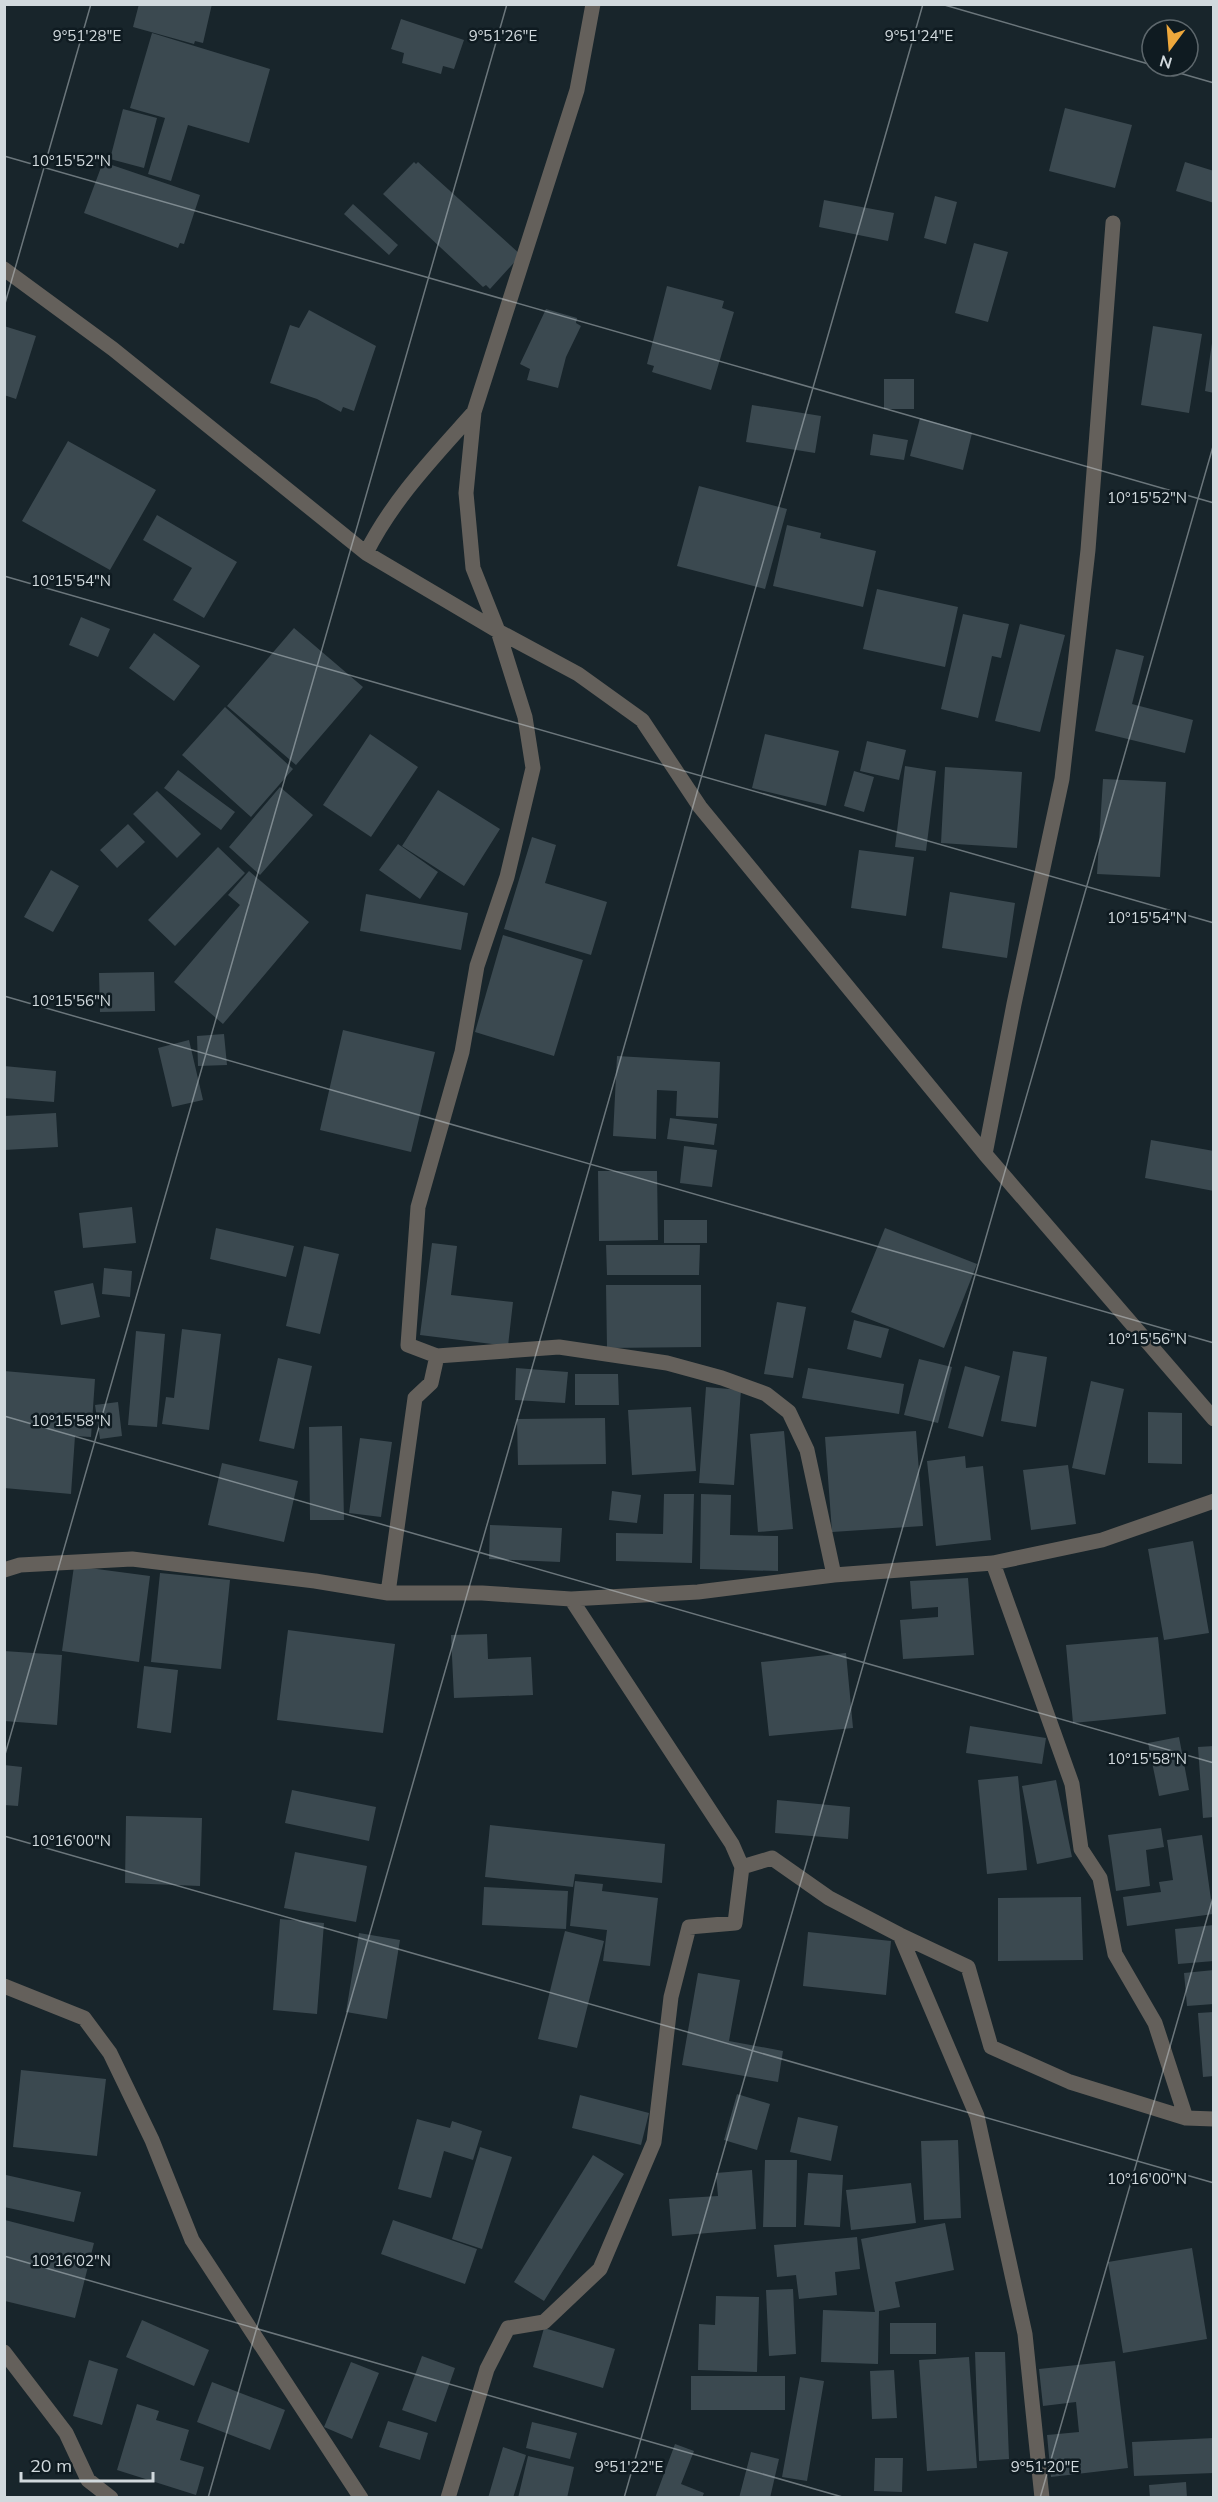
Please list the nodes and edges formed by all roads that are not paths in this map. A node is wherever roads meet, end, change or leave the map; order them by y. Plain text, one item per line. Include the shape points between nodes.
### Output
1 (593, 4) edge
2 (1113, 223) dead end
3 (4, 269) edge
4 (474, 412) junction
5 (366, 553) junction
6 (498, 631) junction
7 (985, 1154) junction
8 (437, 1356) junction
9 (1214, 1419) edge
10 (1214, 1501) edge
11 (993, 1563) junction
12 (4, 1570) edge
13 (834, 1575) junction
14 (388, 1593) junction
15 (571, 1599) junction
16 (742, 1867) junction
17 (900, 1935) junction
18 (4, 1986) edge
19 (1186, 2118) junction
20 (1214, 2119) edge
21 (4, 2352) edge
22 (111, 2498) edge
23 (361, 2498) edge
24 (448, 2498) edge
25 (1042, 2498) edge

1 - 4 street via 577,90
2 - 7 street via 1089,539 1062,779
3 - 5 street via 113,349
4 - 5 street via 409,485 381,522
4 - 6 street via 466,493 473,568
5 - 6 street
6 - 7 street via 578,674 642,720 700,807
6 - 8 street via 525,717 533,768 507,877 477,966 462,1052 418,1207 408,1345
7 - 9 street
8 - 13 street via 559,1347 667,1364 766,1394 789,1412 807,1450
8 - 14 street via 431,1383 415,1398
10 - 11 street via 1102,1540
11 - 13 street
11 - 19 street via 1072,1784 1081,1849 1100,1878 1115,1954 1155,2024
12 - 14 street via 20,1565 132,1559
13 - 15 street via 698,1592
14 - 15 street via 482,1593
15 - 16 street via 732,1844
16 - 17 street via 772,1858 829,1898
16 - 24 street via 735,1923 688,1927 671,1997 654,2142 600,2269 544,2322 508,2328 487,2369
17 - 19 street via 968,1967 991,2048 1070,2082
17 - 25 street via 977,2116 1025,2334
18 - 23 street via 84,2018 110,2054 152,2140 192,2240
19 - 20 street
21 - 22 street via 66,2433 88,2480

